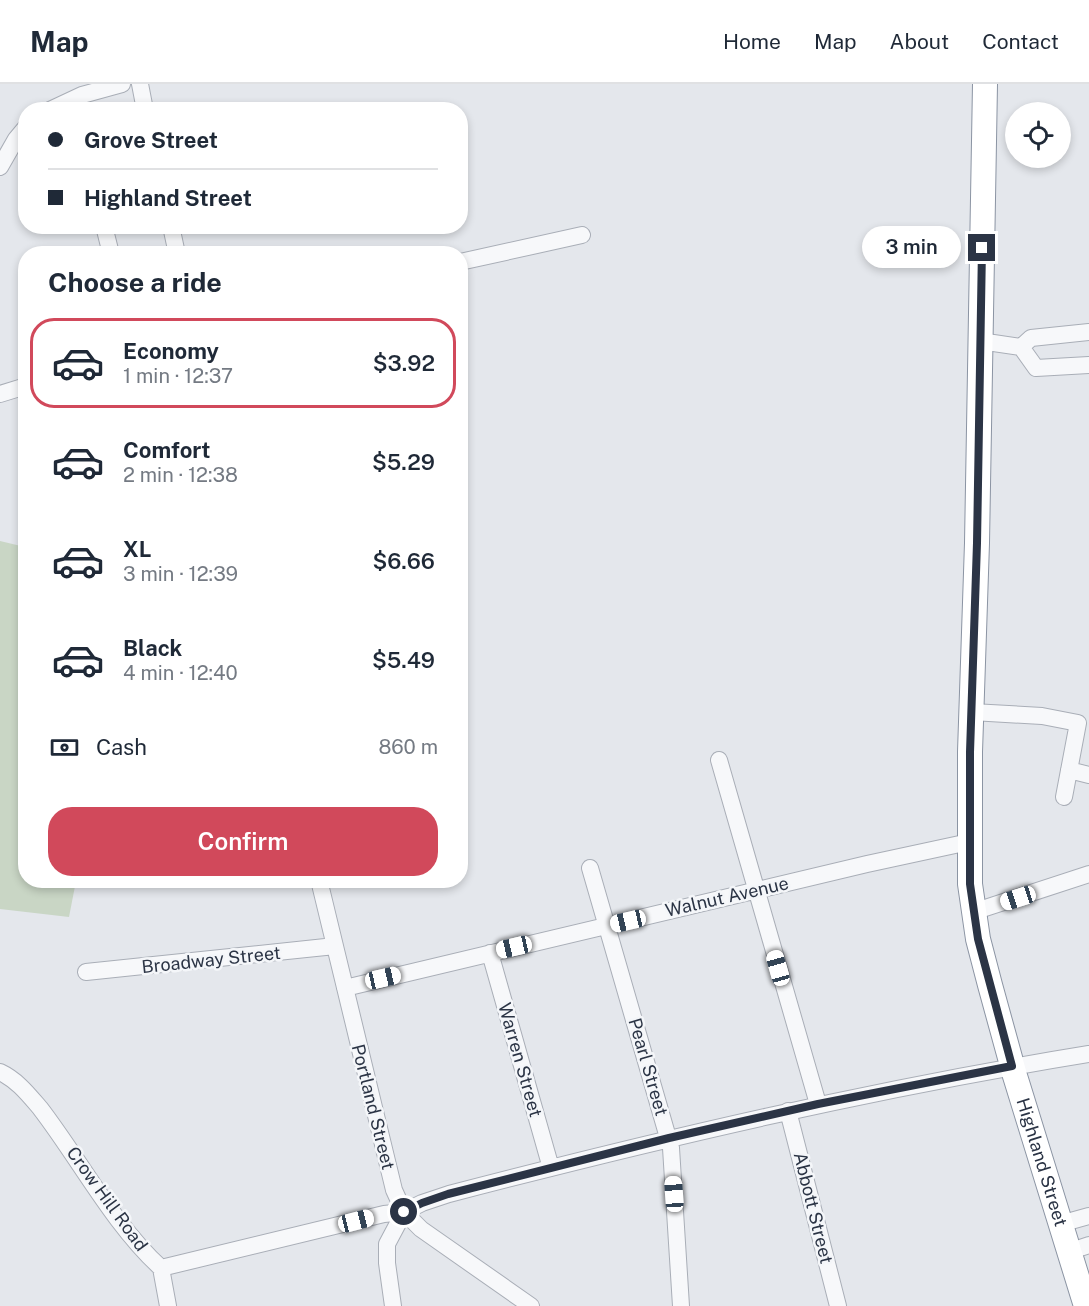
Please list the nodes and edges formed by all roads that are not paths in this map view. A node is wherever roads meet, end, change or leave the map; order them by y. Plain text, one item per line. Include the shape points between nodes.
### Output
1 (122, 84) edge
2 (140, 84) edge
3 (985, 84) edge
4 (67, 102) edge
5 (144, 102) edge
6 (18, 137) edge
7 (0, 167) edge
8 (582, 236) dead end
9 (468, 260) edge
10 (1089, 332) edge
11 (980, 342) junction
12 (1022, 347) junction
13 (1089, 365) edge
14 (18, 389) edge
15 (0, 394) edge
16 (972, 712) junction
17 (719, 760) dead end
18 (1069, 770) junction
19 (1089, 776) edge
20 (1064, 797) dead end
21 (969, 842) junction
22 (590, 868) dead end
23 (1089, 874) edge
24 (321, 888) edge
25 (756, 891) junction
26 (973, 912) junction
27 (607, 926) junction
28 (335, 946) junction
29 (490, 952) junction
30 (86, 972) dead end
31 (345, 988) junction
32 (1089, 1054) edge
33 (1012, 1066) junction
34 (0, 1072) edge
35 (818, 1104) junction
36 (788, 1111) junction
37 (669, 1138) junction
38 (551, 1168) junction
39 (404, 1212) junction
40 (378, 1216) junction
41 (1089, 1216) edge
42 (1060, 1224) junction
43 (389, 1237) junction
44 (1078, 1248) edge
45 (161, 1268) junction
46 (168, 1306) edge
47 (393, 1306) edge
48 (531, 1306) edge
49 (681, 1306) edge
50 (838, 1306) edge
51 (1086, 1306) edge

1 - 4 street
2 - 5 street
3 - 11 highway, Highland Street
6 - 7 street
8 - 9 street
10 - 12 street via 1031,339
11 - 12 street
11 - 16 highway, Highland Street
12 - 13 street via 1036,368
14 - 15 street
16 - 18 street via 1042,716 1078,723
16 - 21 highway, Highland Street
17 - 25 street
18 - 19 street
18 - 20 street
21 - 25 street, Walnut Avenue
21 - 26 highway, Highland Street
22 - 27 street, Pearl Street
23 - 26 street
24 - 28 street, Portland Street
25 - 27 street, Walnut Avenue
25 - 35 street
26 - 33 highway, Highland Street
27 - 29 street, Walnut Avenue
27 - 37 street, Pearl Street
28 - 30 street, Broadway Street
28 - 31 street, Portland Street
29 - 31 street, Walnut Avenue
29 - 38 street, Warren Street
31 - 39 street, Portland Street via 394,1190
32 - 33 street, Crow Hill Road
33 - 35 street, Crow Hill Road
33 - 42 highway, Highland Street
34 - 45 street, Crow Hill Road via 27,1092 124,1227
35 - 36 street, Crow Hill Road
36 - 37 street, Crow Hill Road
36 - 50 street, Abbott Street
37 - 38 street, Crow Hill Road
37 - 49 street, Pearl Street
38 - 39 street, Crow Hill Road via 448,1194
39 - 40 street, Crow Hill Road
39 - 43 street
39 - 48 street, Portland Street via 435,1240
40 - 43 street
40 - 45 street, Crow Hill Road
41 - 42 street
42 - 44 highway, Highland Street
43 - 47 street via 386,1252
44 - 51 highway, Highland Street
45 - 46 street

